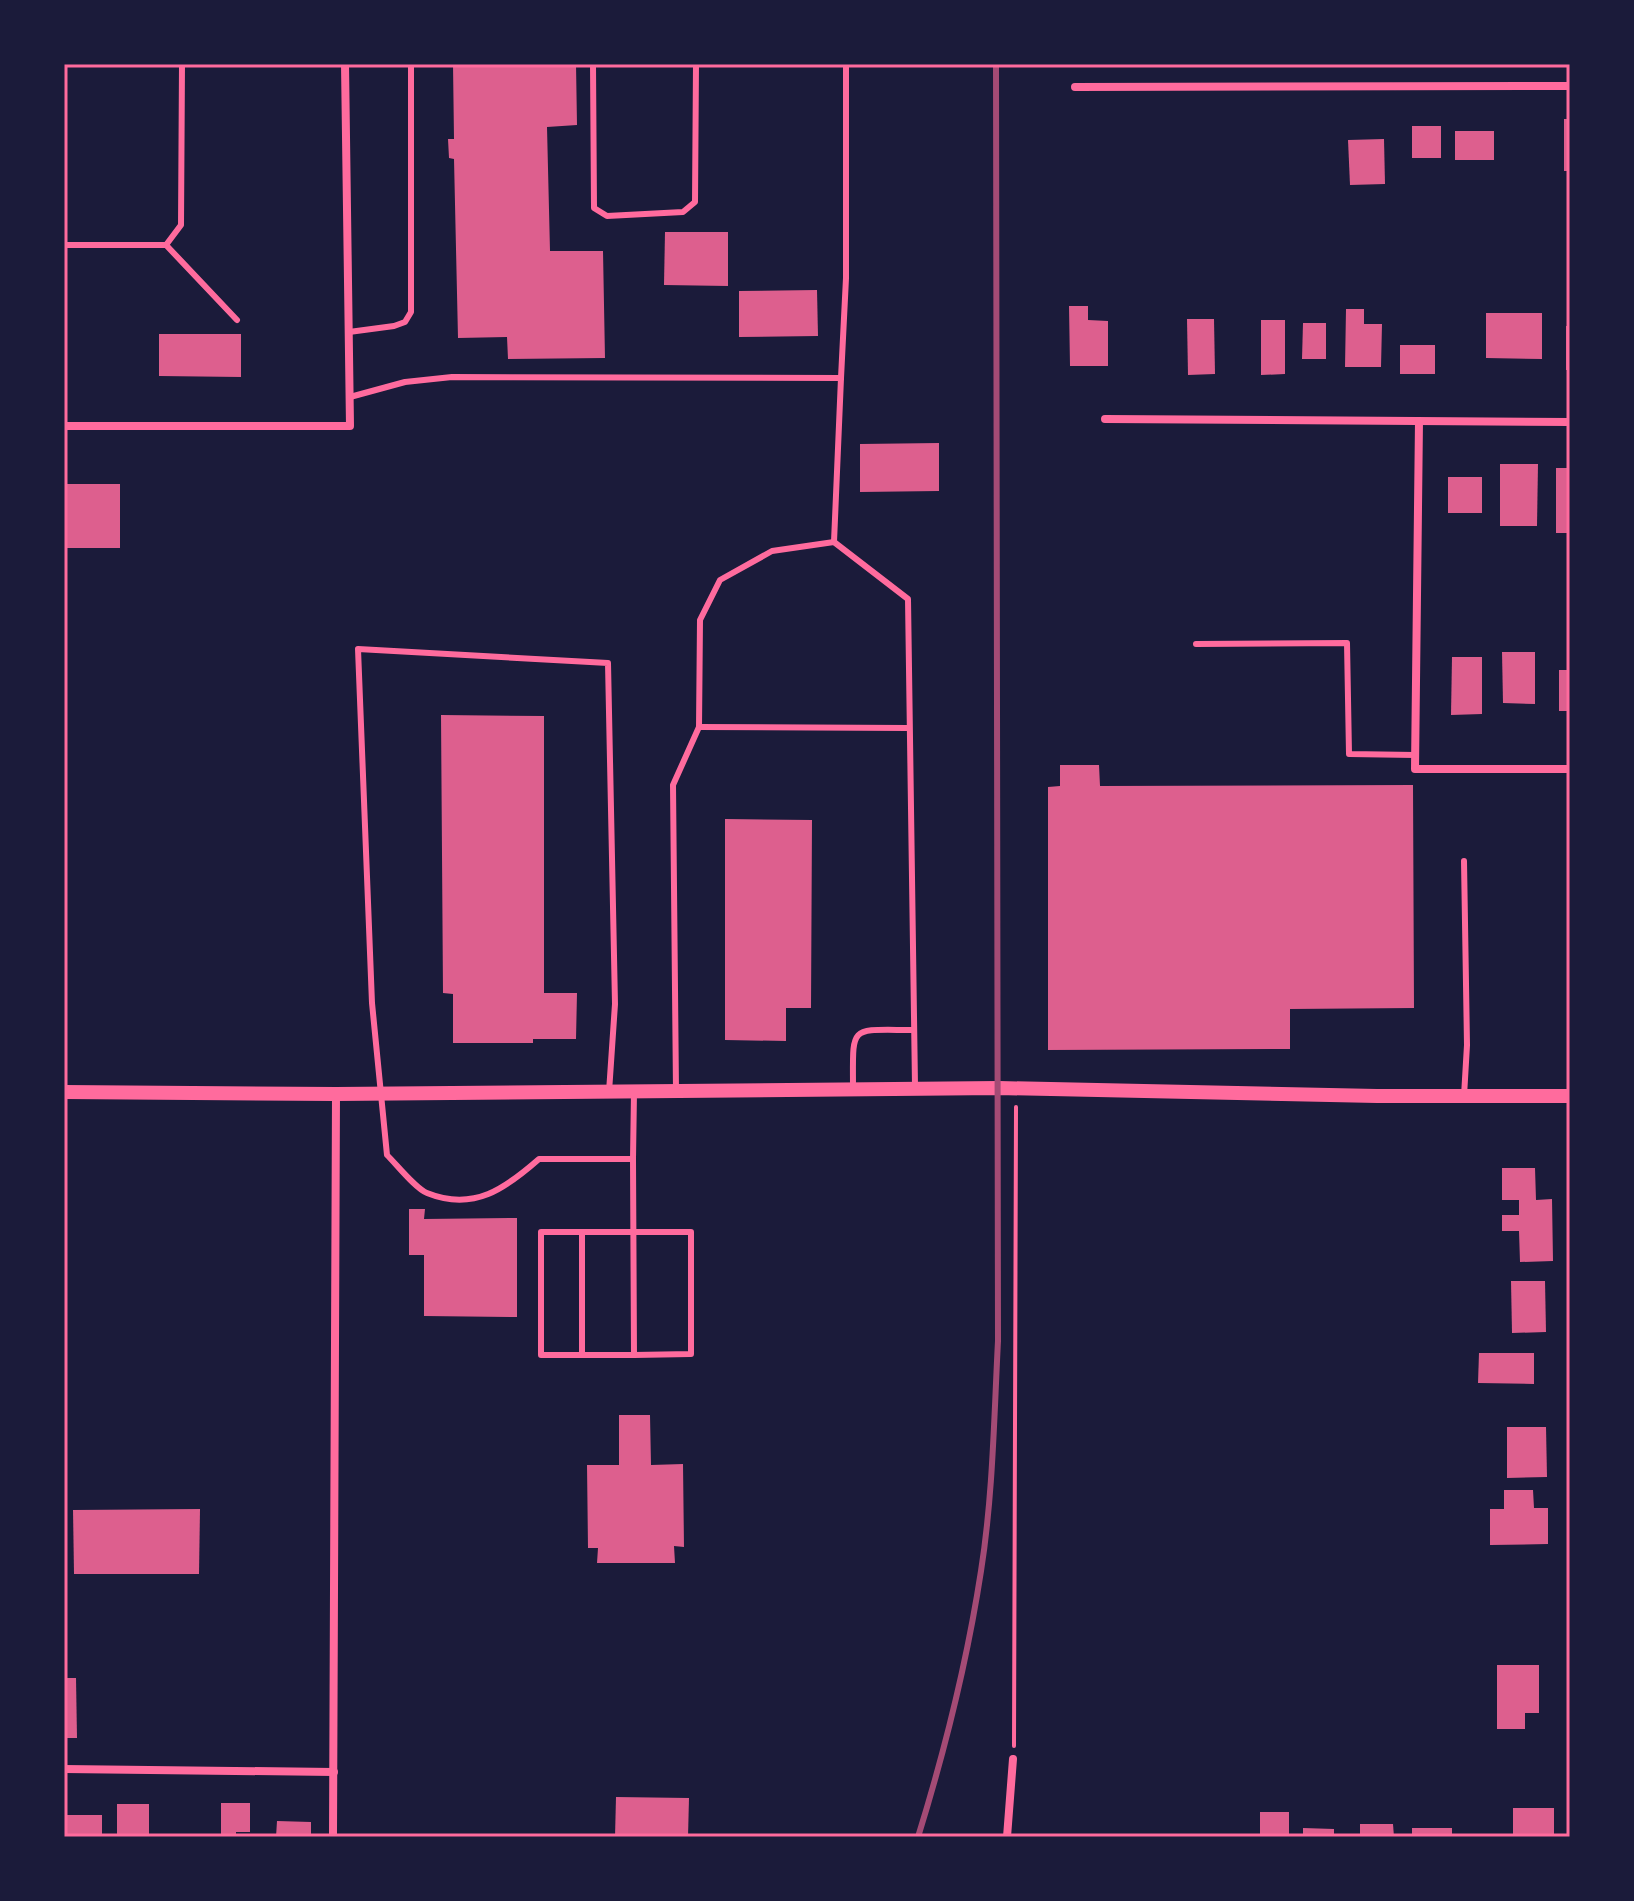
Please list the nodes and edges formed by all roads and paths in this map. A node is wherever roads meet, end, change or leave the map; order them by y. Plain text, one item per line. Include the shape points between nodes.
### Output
1 (182, 64) edge
2 (345, 64) edge
3 (411, 64) edge
4 (593, 64) edge
5 (696, 64) edge
6 (846, 64) edge
7 (1570, 86) edge
8 (1075, 87) dead end
9 (64, 245) edge
10 (166, 245) junction
11 (237, 320) dead end
12 (349, 332) junction
13 (841, 378) junction
14 (350, 397) junction
15 (1105, 419) dead end
16 (1419, 421) junction
17 (1570, 422) edge
18 (64, 426) edge
19 (834, 542) junction
20 (1196, 644) dead end
21 (699, 727) junction
22 (908, 728) junction
23 (1415, 755) junction
24 (1570, 769) edge
25 (1464, 861) dead end
26 (914, 1030) junction
27 (915, 1088) junction
28 (1016, 1088) junction
29 (853, 1089) junction
30 (676, 1091) junction
31 (64, 1092) edge
32 (609, 1092) junction
33 (634, 1092) junction
34 (380, 1093) junction
35 (336, 1094) junction
36 (1464, 1096) junction
37 (1570, 1096) edge
38 (633, 1159) junction
39 (582, 1232) junction
40 (633, 1232) junction
41 (582, 1355) junction
42 (634, 1355) junction
43 (1013, 1759) joint
44 (64, 1769) edge
45 (334, 1772) junction
46 (333, 1837) edge
47 (1007, 1837) edge

1 - 10 lane via 181,225
2 - 12 street
3 - 12 lane via 411,312 394,326
4 - 5 lane via 594,208 607,216 683,212 695,202
6 - 13 lane
7 - 8 street
9 - 10 lane
10 - 11 lane
12 - 14 street
13 - 14 lane via 452,377 405,382
13 - 19 lane
14 - 18 street via 350,426
15 - 16 street
16 - 17 street
16 - 23 street
19 - 21 lane via 772,551 720,580 700,620
19 - 22 lane via 908,599
20 - 23 lane via 1347,643 1349,754
21 - 22 lane
21 - 30 lane via 673,785
22 - 26 lane
23 - 24 street via 1415,769
25 - 36 lane
26 - 27 lane
26 - 29 lane via 857,1034
27 - 28 street
27 - 29 street
28 - 36 street
28 - 43 path
29 - 30 street
30 - 33 street
31 - 35 street
32 - 33 street
32 - 34 street
32 - 34 lane via 615,1004 608,663 358,649
33 - 38 lane
34 - 35 street
34 - 38 lane via 387,1155 425,1193 486,1197 539,1159
35 - 45 street
36 - 37 street
38 - 40 lane
39 - 40 lane
39 - 41 lane
39 - 41 lane via 541,1232 541,1355
40 - 42 lane
40 - 42 lane via 691,1232 691,1354
41 - 42 lane
43 - 47 street
44 - 45 street
45 - 46 street

